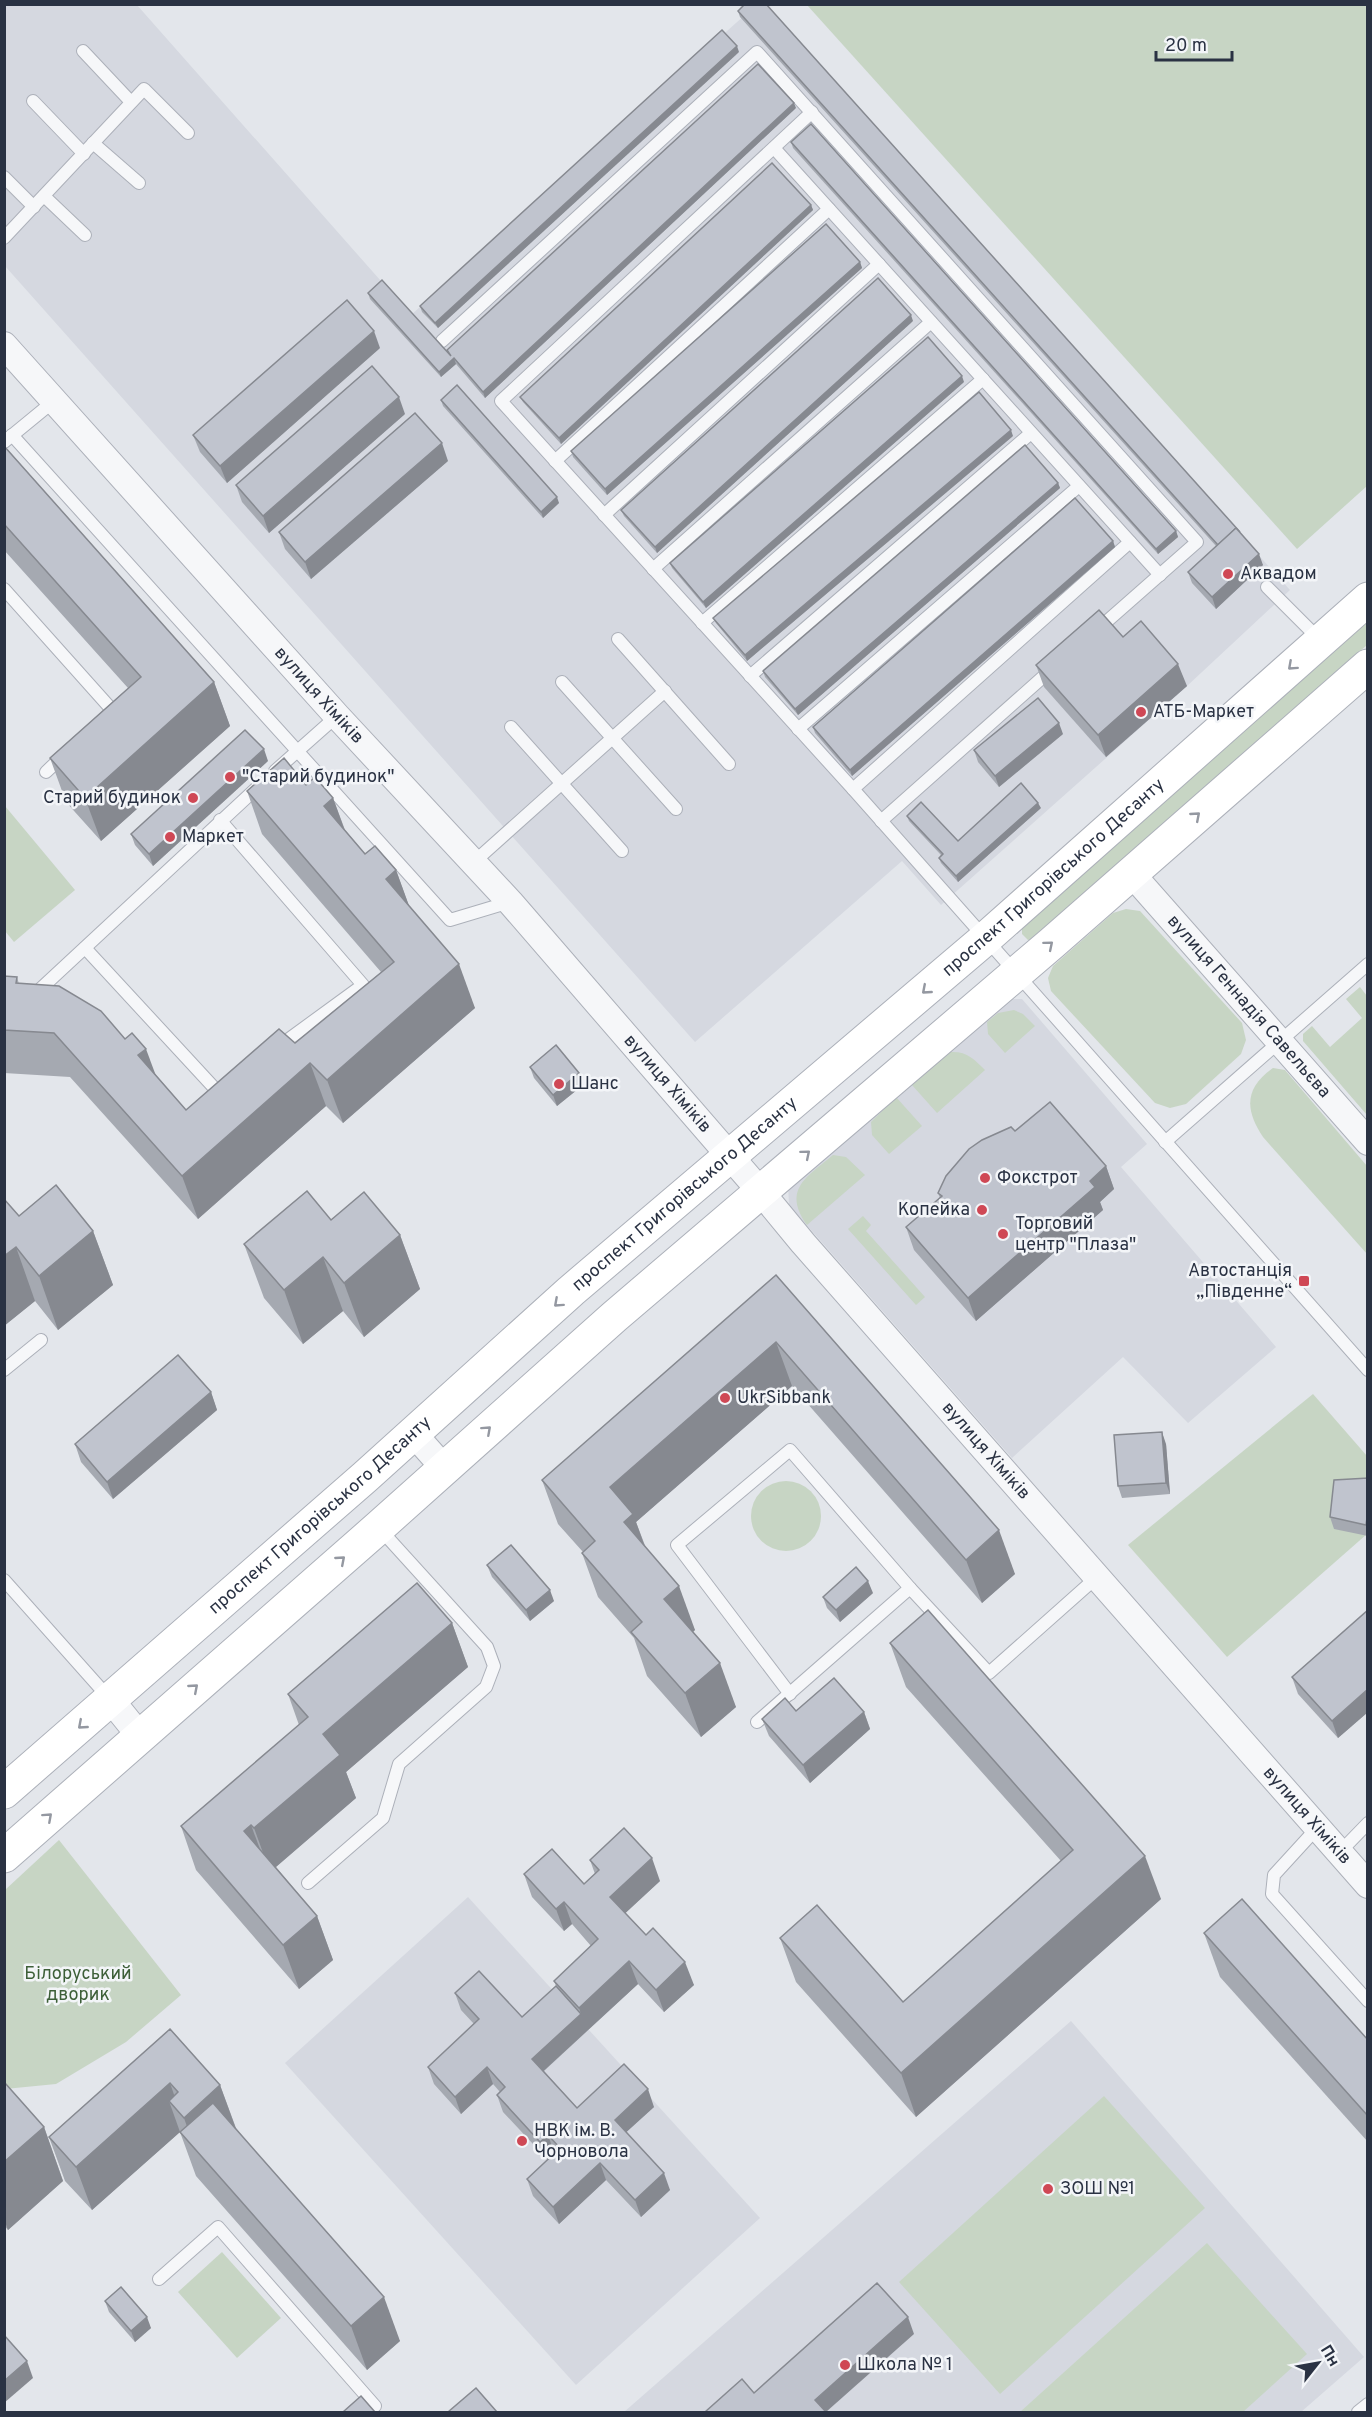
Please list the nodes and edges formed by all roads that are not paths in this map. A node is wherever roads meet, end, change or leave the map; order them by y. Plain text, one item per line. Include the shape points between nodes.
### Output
1 (83, 51) dead end
2 (33, 101) dead end
3 (131, 102) junction
4 (812, 112) junction
5 (188, 133) dead end
6 (93, 143) junction
7 (774, 148) junction
8 (84, 153) junction
9 (4, 177) edge
10 (140, 183) dead end
11 (44, 196) junction
12 (34, 207) junction
13 (829, 209) junction
14 (85, 235) dead end
15 (4, 238) edge
16 (879, 264) junction
17 (931, 322) junction
18 (442, 341) dead end
19 (4, 345) edge
20 (982, 379) junction
21 (54, 401) junction
22 (1031, 433) junction
23 (8, 439) edge
24 (555, 461) junction
25 (1079, 486) junction
26 (604, 515) junction
27 (1130, 542) junction
28 (652, 569) junction
29 (1160, 574) junction
30 (1267, 588) dead end
31 (4, 589) edge
32 (1368, 600) edge
33 (702, 623) junction
34 (1090, 636) edge
35 (618, 639) dead end
36 (1321, 641) junction
37 (1064, 659) edge
38 (1368, 666) edge
39 (750, 676) junction
40 (562, 682) dead end
41 (664, 692) junction
42 (337, 716) junction
43 (96, 726) edge
44 (511, 727) dead end
45 (798, 729) junction
46 (611, 738) junction
47 (71, 749) edge
48 (298, 751) junction
49 (729, 764) dead end
50 (46, 772) dead end
51 (561, 782) junction
52 (853, 789) junction
53 (676, 809) dead end
54 (220, 820) junction
55 (881, 821) junction
56 (622, 850) dead end
57 (474, 862) junction
58 (1131, 873) junction
59 (510, 902) junction
60 (985, 939) junction
61 (85, 948) junction
62 (1368, 964) edge
63 (1015, 974) junction
64 (4, 993) edge
65 (1280, 1041) junction
66 (266, 1056) edge
67 (237, 1077) edge
68 (1165, 1142) junction
69 (1368, 1142) edge
70 (731, 1157) junction
71 (761, 1192) junction
72 (41, 1340) dead end
73 (5, 1368) edge
74 (1368, 1370) edge
75 (413, 1433) junction
76 (444, 1468) junction
77 (379, 1527) junction
78 (1097, 1577) junction
79 (4, 1580) edge
80 (910, 1588) junction
81 (790, 1694) junction
82 (111, 1700) junction
83 (757, 1722) dead end
84 (140, 1736) junction
85 (4, 1792) edge
86 (1368, 1823) edge
87 (1317, 1828) junction
88 (1339, 1853) junction
89 (4, 1856) edge
90 (308, 1883) dead end
91 (1368, 1885) edge
92 (1368, 2001) edge
93 (159, 2279) dead end
94 (1368, 2404) edge
95 (367, 2412) edge
96 (1358, 2412) edge

1 - 3 lane
2 - 8 lane
3 - 5 lane via 144,89
3 - 6 lane
4 - 7 lane
4 - 18 lane via 757,52
4 - 29 lane via 1197,542
6 - 8 lane
6 - 10 lane
7 - 13 lane
7 - 24 lane via 501,401
8 - 11 lane
9 - 12 lane
11 - 12 lane
11 - 14 lane
12 - 15 lane
13 - 16 lane
13 - 24 lane
16 - 17 lane
16 - 26 lane
17 - 20 lane
17 - 28 lane
19 - 21 street, вулиця Хіміків
20 - 22 lane
20 - 33 lane
21 - 23 lane
21 - 42 street, вулиця Хіміків
22 - 25 lane
22 - 39 lane
23 - 48 lane
24 - 26 lane
25 - 27 lane
25 - 45 lane
26 - 28 lane
27 - 29 lane
27 - 52 lane
28 - 33 lane
29 - 34 lane
30 - 36 lane
31 - 43 lane via 113,711
32 - 36 street, проспект Григорівського Десанту
33 - 39 lane
35 - 41 lane
36 -> 60 street, проспект Григорівського Десанту
37 - 55 lane
58 -> 38 street
39 - 45 lane
40 - 46 lane
41 - 46 lane
41 - 49 lane
42 - 48 lane
42 - 57 street, вулиця Хіміків
44 - 51 lane
45 - 52 lane
46 - 51 lane
46 - 53 lane
47 - 50 lane
48 - 54 lane
48 - 59 lane via 450,920
51 - 56 lane
51 - 57 lane
52 - 55 lane
54 - 61 lane
54 - 66 lane via 363,985
55 - 60 lane
57 - 59 street, вулиця Хіміків
63 -> 58 street
58 - 65 street, вулиця Геннадія Савельєва
59 - 70 street, вулиця Хіміків
60 - 63 lane
60 -> 70 street, проспект Григорівського Десанту
61 - 64 lane via 35,994
61 - 67 lane via 218,1092
62 - 65 lane
63 - 68 lane
71 -> 63 street
65 - 68 lane
65 - 69 street, вулиця Геннадія Савельєва
68 - 74 lane
70 - 71 street, вулиця Хіміків
70 -> 75 street, проспект Григорівського Десанту via 572,1291
76 -> 71 street
71 - 78 street, вулиця Хіміків
72 - 73 lane
75 - 76 street
75 - 82 street, проспект Григорівського Десанту
76 - 77 street
84 -> 77 street
77 - 90 lane via 487,1647 494,1666 486,1687 399,1764 383,1818
78 - 80 lane via 989,1673
78 - 87 street, вулиця Хіміків
79 - 82 lane
80 - 81 lane
80 - 81 lane via 790,1450 677,1545
81 - 83 lane
82 - 84 street
82 -> 85 street, проспект Григорівського Десанту
89 -> 84 street
86 - 88 lane
87 - 88 street, вулиця Хіміків
87 - 92 lane via 1274,1875 1272,1894
88 - 91 street, вулиця Хіміків
93 - 95 lane via 218,2226 375,2406
94 - 96 lane

